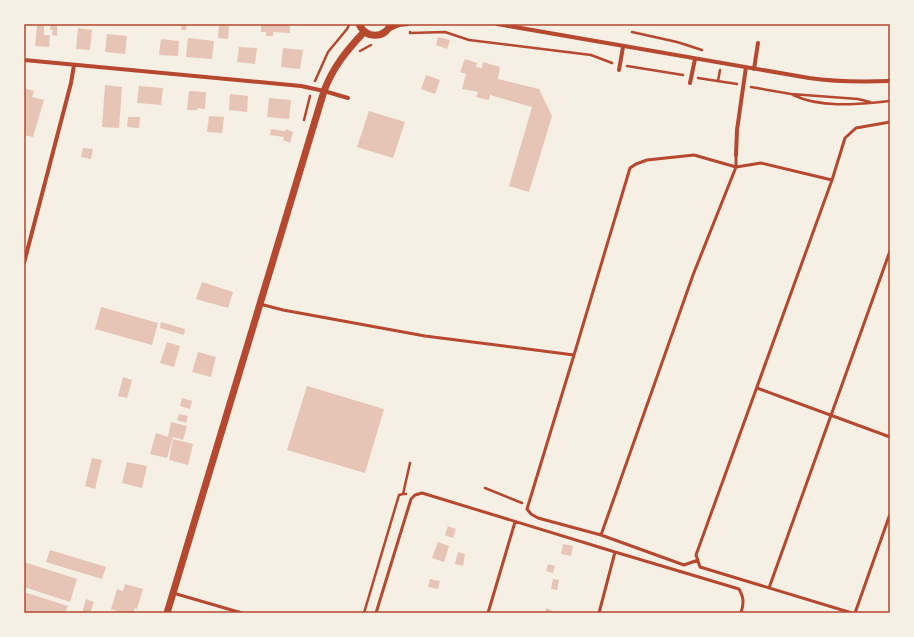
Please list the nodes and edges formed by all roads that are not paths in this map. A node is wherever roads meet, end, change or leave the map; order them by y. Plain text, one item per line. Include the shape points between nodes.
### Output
1 (359, 24) edge
2 (408, 24) edge
3 (497, 24) edge
4 (389, 27) edge
5 (364, 32) junction
6 (758, 43) dead end
7 (623, 47) junction
8 (695, 59) junction
9 (24, 60) edge
10 (74, 65) junction
11 (746, 68) junction
12 (754, 69) junction
13 (619, 70) dead end
14 (890, 81) edge
15 (690, 83) dead end
16 (324, 91) junction
17 (348, 98) dead end
18 (890, 122) edge
19 (736, 156) joint
20 (736, 167) junction
21 (832, 180) junction
22 (890, 251) edge
23 (24, 263) edge
24 (260, 304) junction
25 (574, 355) junction
26 (757, 388) junction
27 (831, 416) junction
28 (890, 438) edge
29 (890, 514) edge
30 (515, 522) junction
31 (601, 536) junction
32 (615, 552) junction
33 (698, 560) junction
34 (769, 588) junction
35 (173, 592) junction
36 (167, 613) edge
37 (242, 613) edge
38 (376, 613) edge
39 (488, 613) edge
40 (599, 613) edge
41 (741, 613) edge
42 (854, 613) edge

1 - 5 street
2 - 4 street
3 - 7 street
4 - 5 street via 384,33 374,36
5 - 16 street via 336,65
6 - 12 street
7 - 8 street
7 - 13 street
8 - 11 street
8 - 15 street
9 - 10 street
10 - 16 street via 301,86
10 - 23 street
11 - 12 street
11 - 19 street
12 - 14 street via 831,81
16 - 17 street
16 - 24 street
18 - 21 lane via 856,128 845,138
19 - 20 lane
20 - 21 lane via 761,164
20 - 25 lane via 694,155 647,160 630,168
20 - 31 lane via 693,275
21 - 26 lane
22 - 27 lane
24 - 25 lane via 425,336
24 - 35 street
25 - 31 lane via 527,509 538,518
26 - 27 lane
26 - 33 lane via 696,555
27 - 28 lane
27 - 34 lane
29 - 42 lane
30 - 32 lane
30 - 38 lane via 422,494 415,495 411,498
30 - 39 lane
31 - 33 lane via 684,565
32 - 40 lane
32 - 41 lane via 738,589 743,596 744,605
33 - 34 lane via 700,567
34 - 42 lane
35 - 36 street
35 - 37 lane

